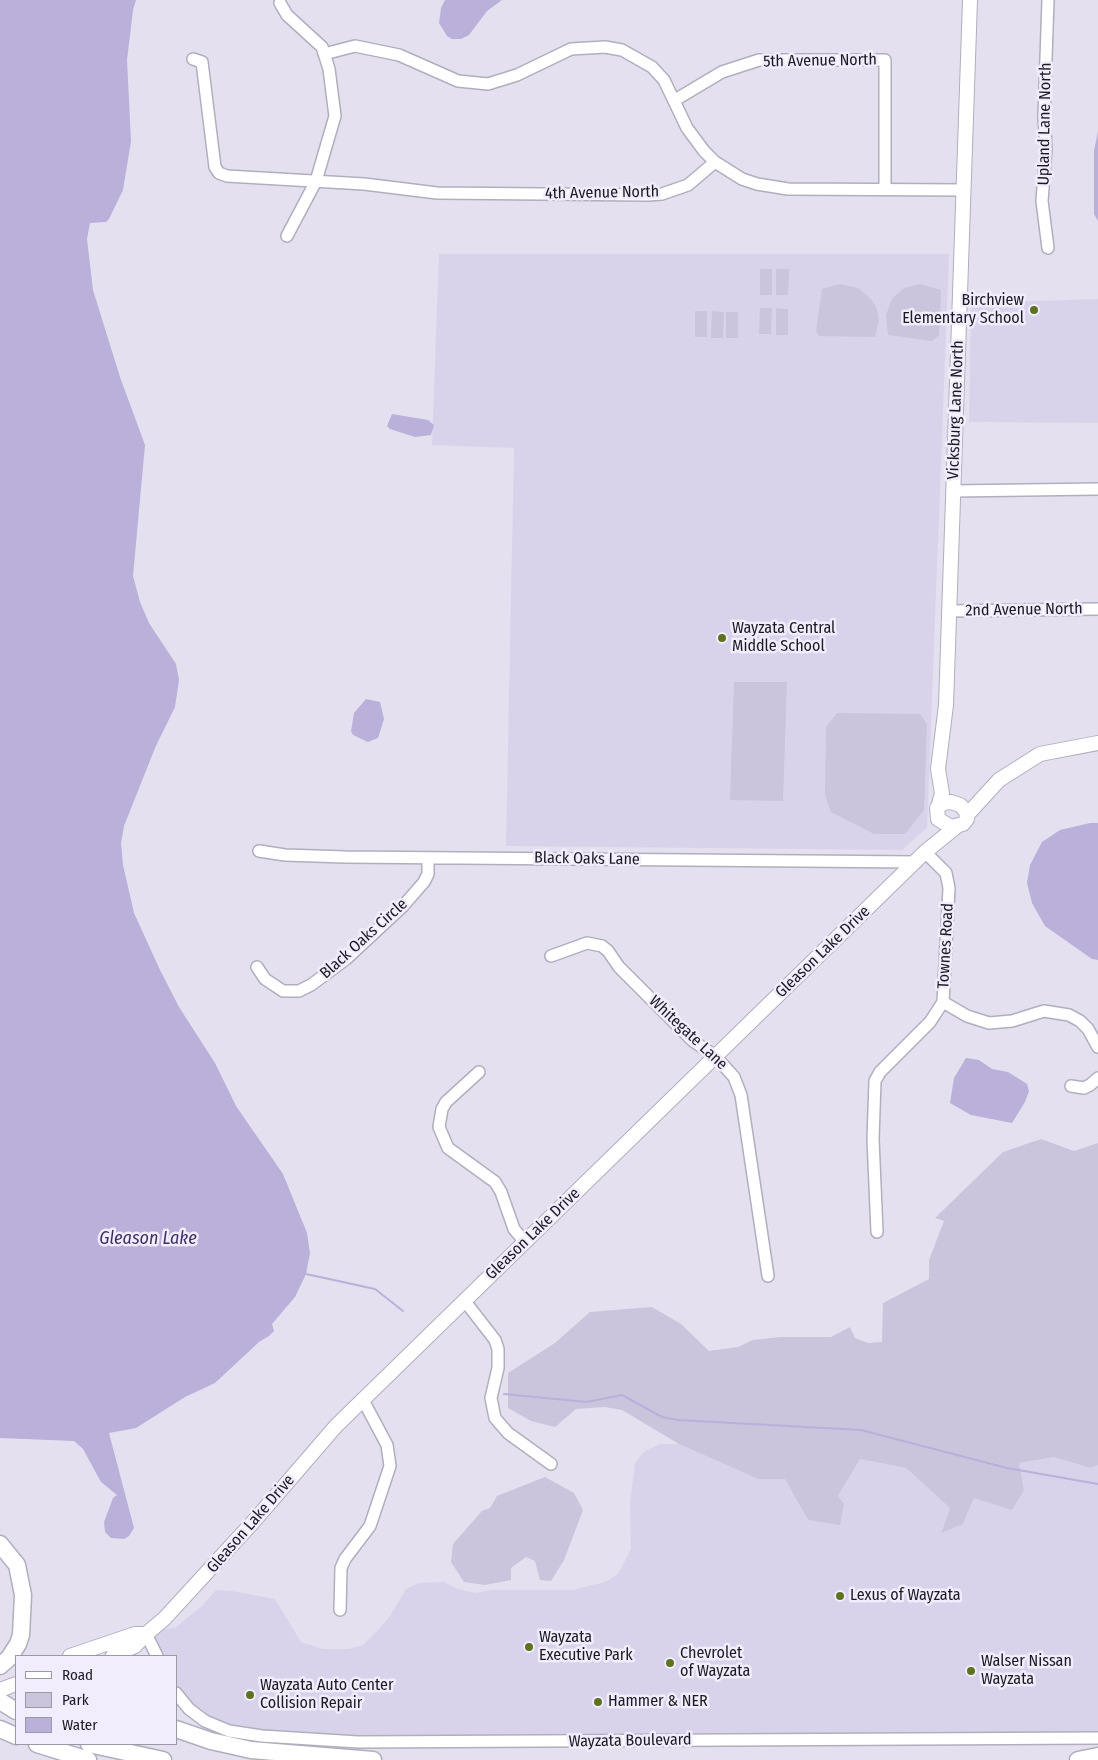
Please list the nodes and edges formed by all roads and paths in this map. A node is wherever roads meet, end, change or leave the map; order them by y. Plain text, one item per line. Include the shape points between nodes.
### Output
1 (970, 0) edge
2 (1048, 0) edge
3 (280, 3) dead end
4 (324, 54) junction
5 (193, 59) dead end
6 (675, 100) junction
7 (715, 162) junction
8 (316, 181) junction
9 (885, 189) junction
10 (963, 190) junction
11 (287, 236) dead end
12 (1048, 248) dead end
13 (1098, 489) edge
14 (953, 491) junction
15 (1098, 609) edge
16 (949, 611) junction
17 (1098, 743) edge
18 (955, 807) junction
19 (941, 822) junction
20 (956, 827) junction
21 (259, 851) dead end
22 (925, 853) junction
23 (428, 858) junction
24 (551, 956) dead end
25 (256, 967) dead end
26 (943, 1002) junction
27 (1098, 1047) edge
28 (715, 1056) junction
29 (479, 1072) dead end
30 (1098, 1078) edge
31 (1071, 1086) dead end
32 (877, 1232) dead end
33 (524, 1241) junction
34 (768, 1276) dead end
35 (464, 1300) junction
36 (363, 1400) junction
37 (551, 1464) dead end
38 (0, 1544) edge
39 (340, 1610) dead end
40 (146, 1634) junction
41 (73, 1655) edge
42 (116, 1655) edge
43 (156, 1655) edge
44 (0, 1666) edge
45 (15, 1675) edge
46 (0, 1680) edge
47 (15, 1684) edge
48 (0, 1690) edge
49 (178, 1695) edge
50 (7, 1713) edge
51 (178, 1730) edge
52 (15, 1733) edge
53 (1098, 1738) edge
54 (41, 1745) edge
55 (94, 1745) edge
56 (1098, 1756) edge
57 (88, 1760) edge
58 (163, 1760) edge
59 (373, 1760) edge
60 (1078, 1760) edge

1 - 10 main road, Vicksburg Lane North
2 - 12 street, Upland Lane North via 1042,201
3 - 4 street via 287,15 322,47
4 - 6 street via 355,46 399,55 458,81 488,84 517,75 571,50 604,47 622,50 652,67
4 - 8 street via 335,116
5 - 8 street, 4th Avenue North via 202,62 215,167 219,173
6 - 7 street via 687,128
6 - 9 street, 5th Avenue North via 722,72 759,60 885,60
7 - 8 street, 4th Avenue North via 688,186 648,195 437,193
7 - 9 street via 742,179 773,187
8 - 11 street
9 - 10 street
10 - 14 main road, Vicksburg Lane North
13 - 14 street
14 - 16 main road, Vicksburg Lane North
15 - 16 street, 2nd Avenue North
16 - 18 main road, Vicksburg Lane North via 941,760 946,768
17 - 18 main road via 1040,754 999,780 987,794
18 - 19 main road, Vicksburg Lane North via 936,816
18 - 20 main road, Gleason Lake Drive via 966,822
19 - 20 main road
19 - 22 main road, Gleason Lake Drive
20 - 22 main road, Gleason Lake Drive
21 - 23 street, Black Oaks Lane via 285,855
22 - 23 street, Black Oaks Lane
22 - 26 street, Townes Road via 946,873 949,888
22 - 28 main road, Gleason Lake Drive
23 - 25 street, Black Oaks Circle via 428,874 424,882 403,906 346,959 311,985 299,991 283,991 265,980
24 - 28 street, Whitegate Lane via 587,943 602,946 693,1041
26 - 27 street via 967,1016 989,1023 1044,1011 1069,1015 1080,1020
26 - 32 street, Townes Road via 930,1022 875,1081
28 - 33 main road, Gleason Lake Drive
28 - 34 street, Whitegate Lane via 734,1077 741,1095
29 - 33 street via 446,1102 439,1118 440,1130 448,1148 495,1182 514,1229
30 - 31 street via 1084,1088
33 - 35 main road, Gleason Lake Drive
35 - 36 main road, Gleason Lake Drive
35 - 37 street via 498,1349 498,1368 491,1398 494,1418 508,1433
36 - 39 street via 386,1445 390,1466 370,1526 341,1568
36 - 40 main road, Gleason Lake Drive via 336,1426 198,1584
38 - 44 highway via 17,1565 23,1595 18,1644
40 - 41 main road via 135,1634
40 - 42 main road, Gleason Lake Drive via 136,1646
40 - 43 street
45 - 46 main road
47 - 48 main road
49 - 53 street, Wayzata Boulevard via 205,1721 229,1731 358,1742
50 - 52 highway
51 - 59 highway via 251,1750
54 - 57 highway
55 - 58 highway
56 - 60 highway

